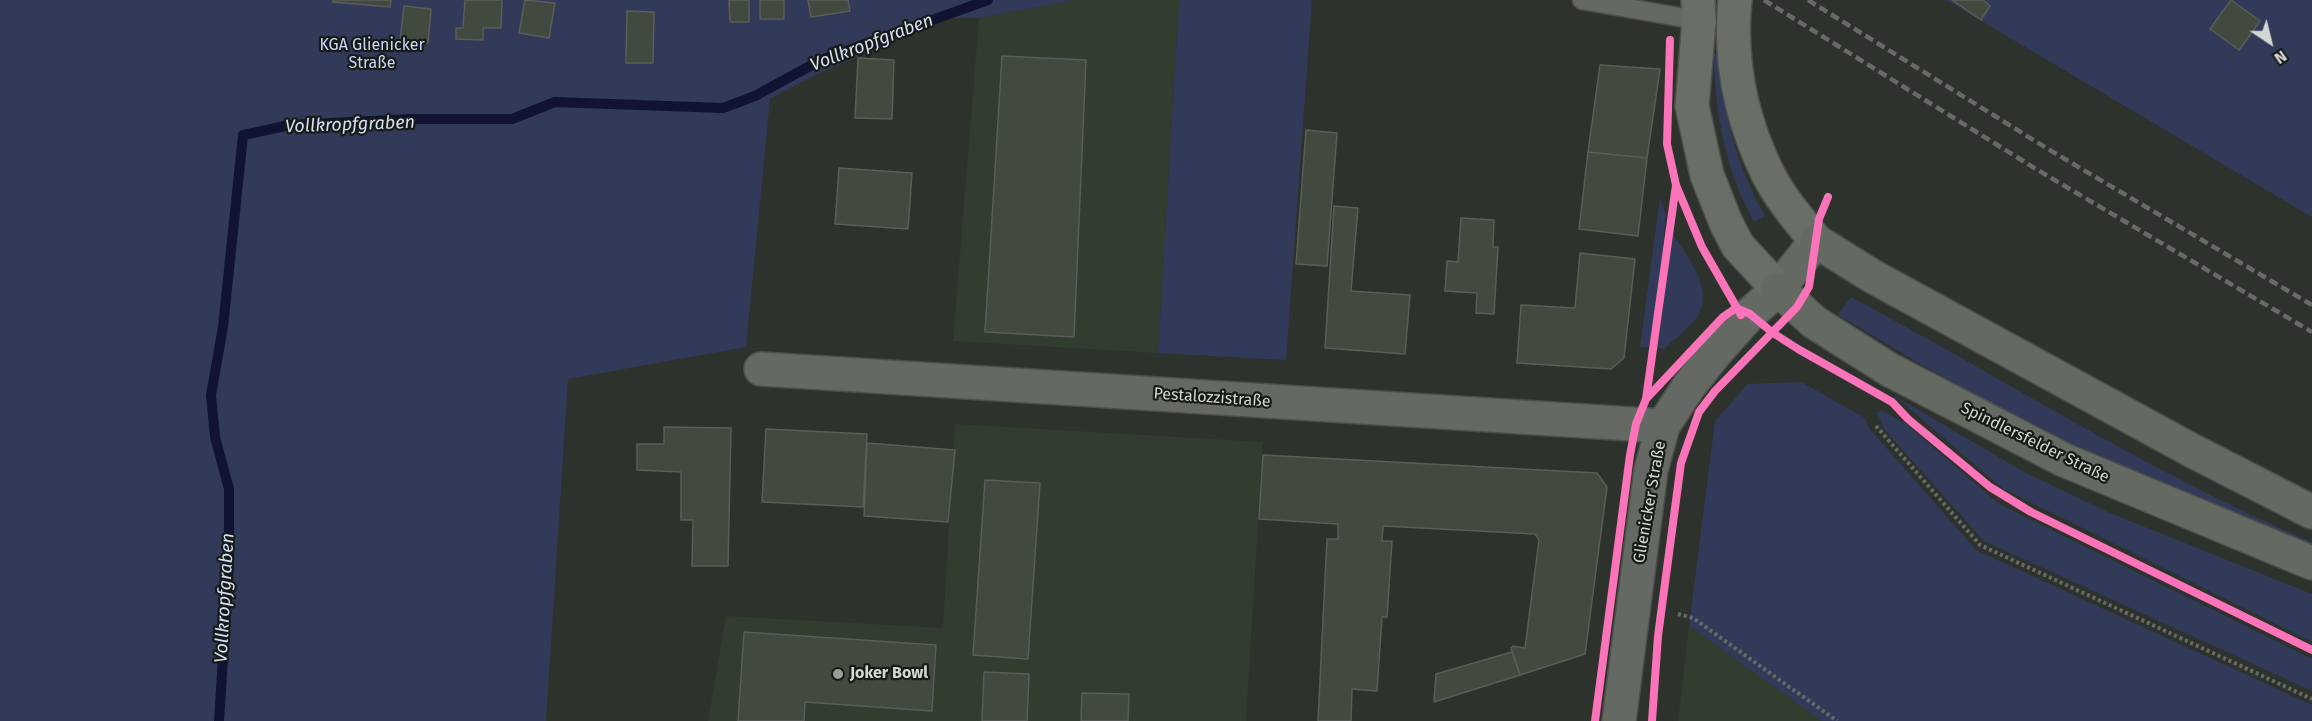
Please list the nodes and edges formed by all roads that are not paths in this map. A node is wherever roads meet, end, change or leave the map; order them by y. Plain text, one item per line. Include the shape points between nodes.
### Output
1 (1582, 0) edge
2 (1699, 10) edge
3 (1734, 13) edge
4 (1816, 241) junction
5 (1778, 289) junction
6 (761, 369) dead end
7 (1663, 426) junction
8 (2312, 512) edge
9 (2312, 563) edge
10 (1618, 721) edge

1 - 2 lane
2 - 3 lane
2 - 5 main road via 1692,106 1707,175 1738,246
3 - 4 main road via 1734,58 1745,117 1768,175
4 - 5 street, Glienicker Straße
4 - 8 highway via 1872,276 2190,450
5 - 7 street, Glienicker Straße via 1716,352
5 - 9 highway, Spindlersfelder Straße via 1814,322 1890,370 2064,460
6 - 7 street, Pestalozzistraße
7 - 10 street, Glienicker Straße via 1652,470

